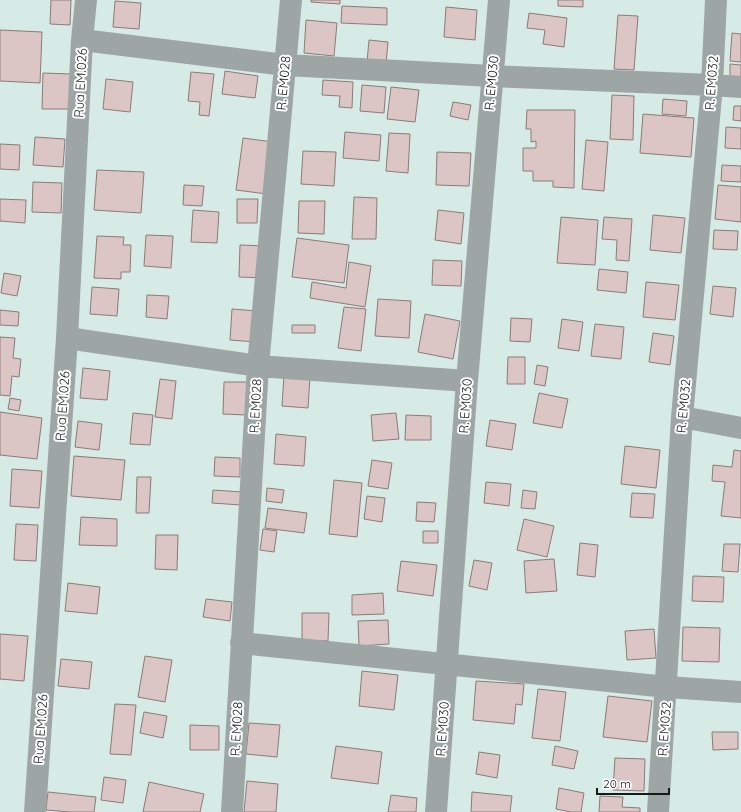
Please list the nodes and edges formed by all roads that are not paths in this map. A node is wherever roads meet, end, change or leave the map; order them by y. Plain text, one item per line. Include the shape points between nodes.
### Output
1 (86, 0) edge
2 (291, 0) edge
3 (498, 0) edge
4 (716, 0) edge
5 (82, 40) junction
6 (285, 65) junction
7 (492, 76) junction
8 (712, 85) junction
9 (741, 87) edge
10 (67, 338) junction
11 (258, 366) junction
12 (467, 381) junction
13 (682, 417) junction
14 (741, 428) edge
15 (241, 643) junction
16 (446, 664) junction
17 (667, 687) junction
18 (741, 692) edge
19 (35, 812) edge
20 (232, 812) edge
21 (436, 812) edge
22 (658, 812) edge

1 - 5 street, Rua EM.026
2 - 6 street, R. EM028
3 - 7 street, R. EM030
4 - 8 street, R. EM032
5 - 6 street
5 - 10 street, Rua EM.026
6 - 7 street
6 - 11 street, R. EM028
7 - 8 street
7 - 12 street, R. EM030
8 - 9 street
8 - 13 street, R. EM032
10 - 11 street
10 - 19 street, Rua EM.026
11 - 12 street
11 - 15 street, R. EM028
12 - 16 street, R. EM030
13 - 14 street
13 - 17 street, R. EM032
15 - 16 street
15 - 20 street, R. EM028
16 - 17 street
16 - 21 street, R. EM030
17 - 18 street
17 - 22 street, R. EM032

